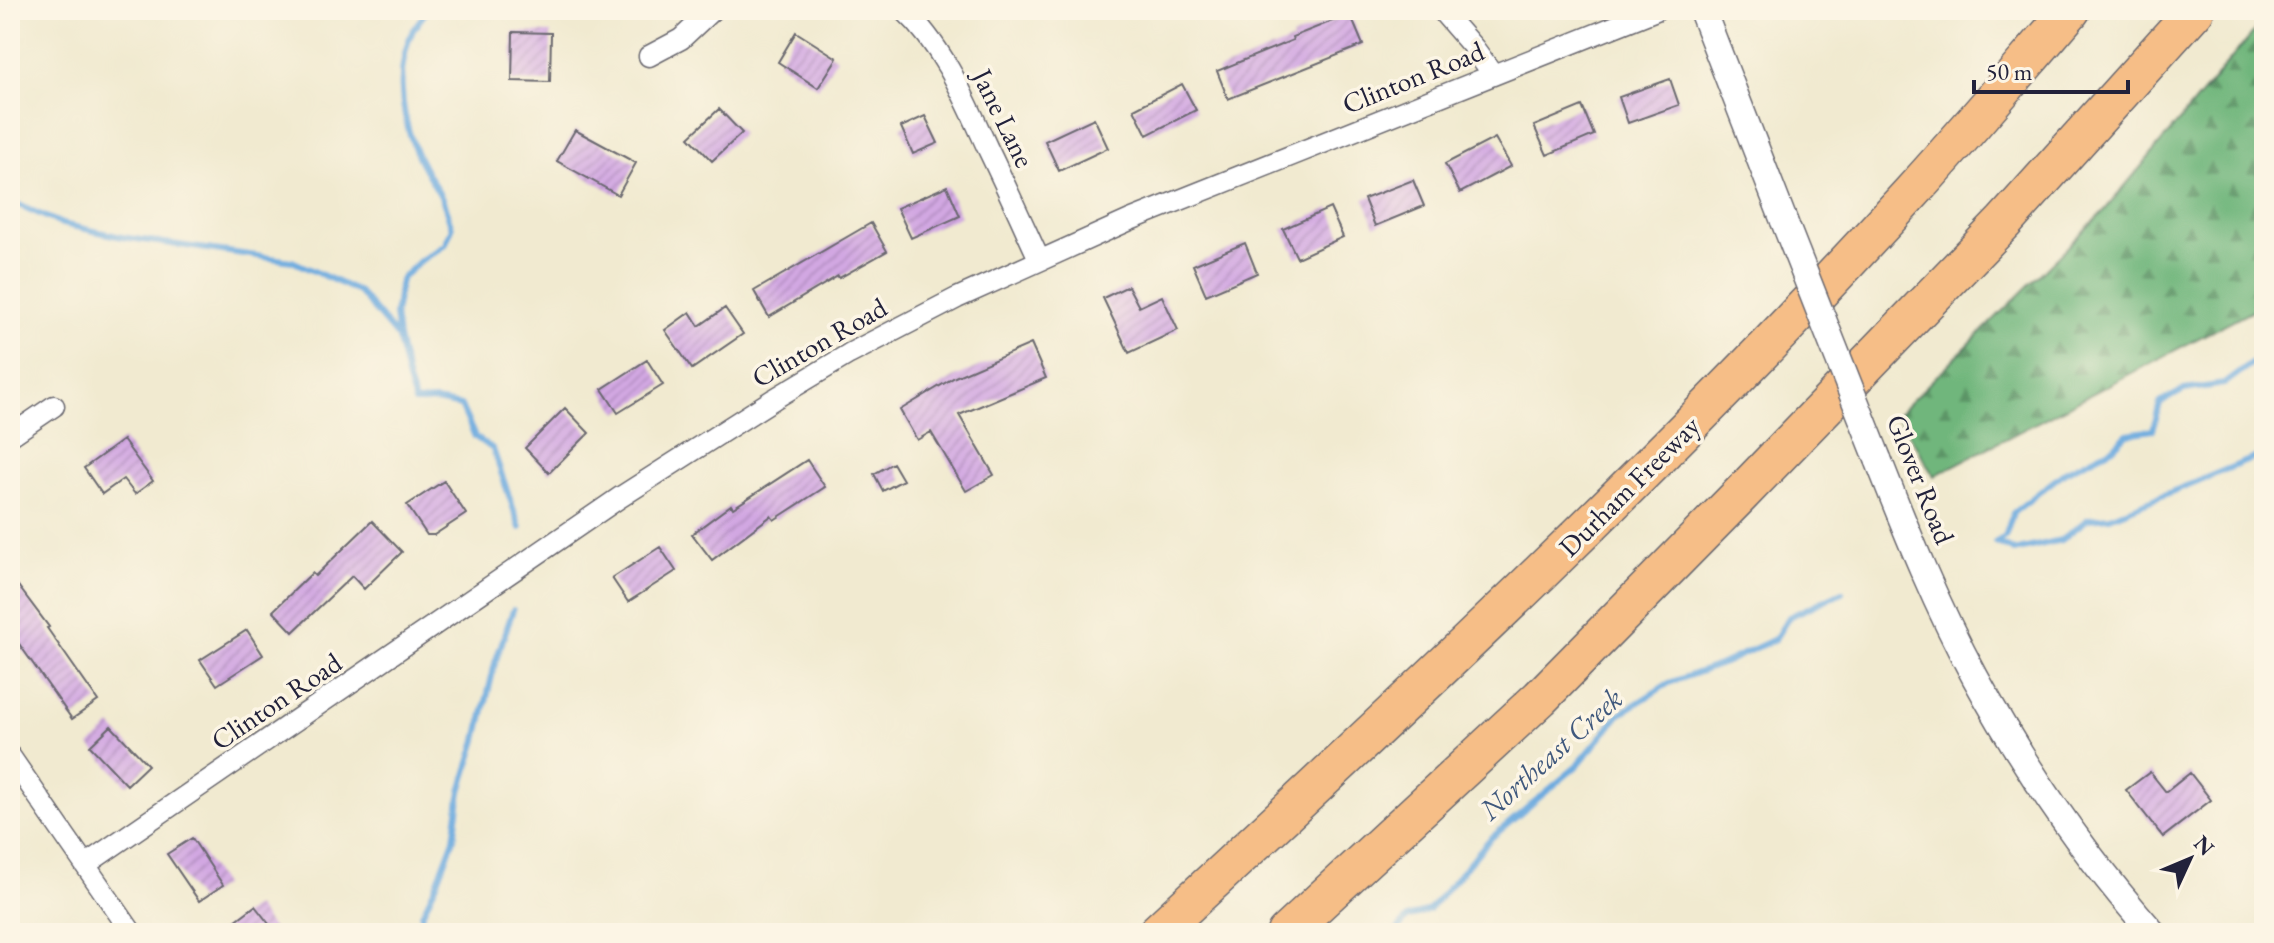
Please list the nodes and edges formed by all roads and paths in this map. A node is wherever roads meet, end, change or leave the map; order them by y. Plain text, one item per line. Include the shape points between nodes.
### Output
1 (712, 10) edge
2 (904, 10) edge
3 (1441, 10) edge
4 (1656, 10) edge
5 (1702, 10) edge
6 (2071, 10) edge
7 (2195, 10) edge
8 (649, 56) dead end
9 (1493, 74) junction
10 (1039, 259) junction
11 (54, 406) dead end
12 (10, 436) edge
13 (10, 756) edge
14 (85, 865) junction
15 (132, 933) edge
16 (1157, 933) edge
17 (1286, 933) edge
18 (2153, 933) edge

1 - 8 street via 681,39
2 - 10 street, Jane Lane via 947,67
3 - 9 street
4 - 9 street, Clinton Road
5 - 18 street, Glover Road, bridge via 1942,611 1998,718 2067,825
6 - 16 highway, Durham Freeway via 1913,191 1680,435 1411,699
7 - 17 highway via 2004,222 1540,698
9 - 10 street, Clinton Road
10 - 14 street, Clinton Road via 849,354 696,448
11 - 12 street
13 - 14 street
14 - 15 street

